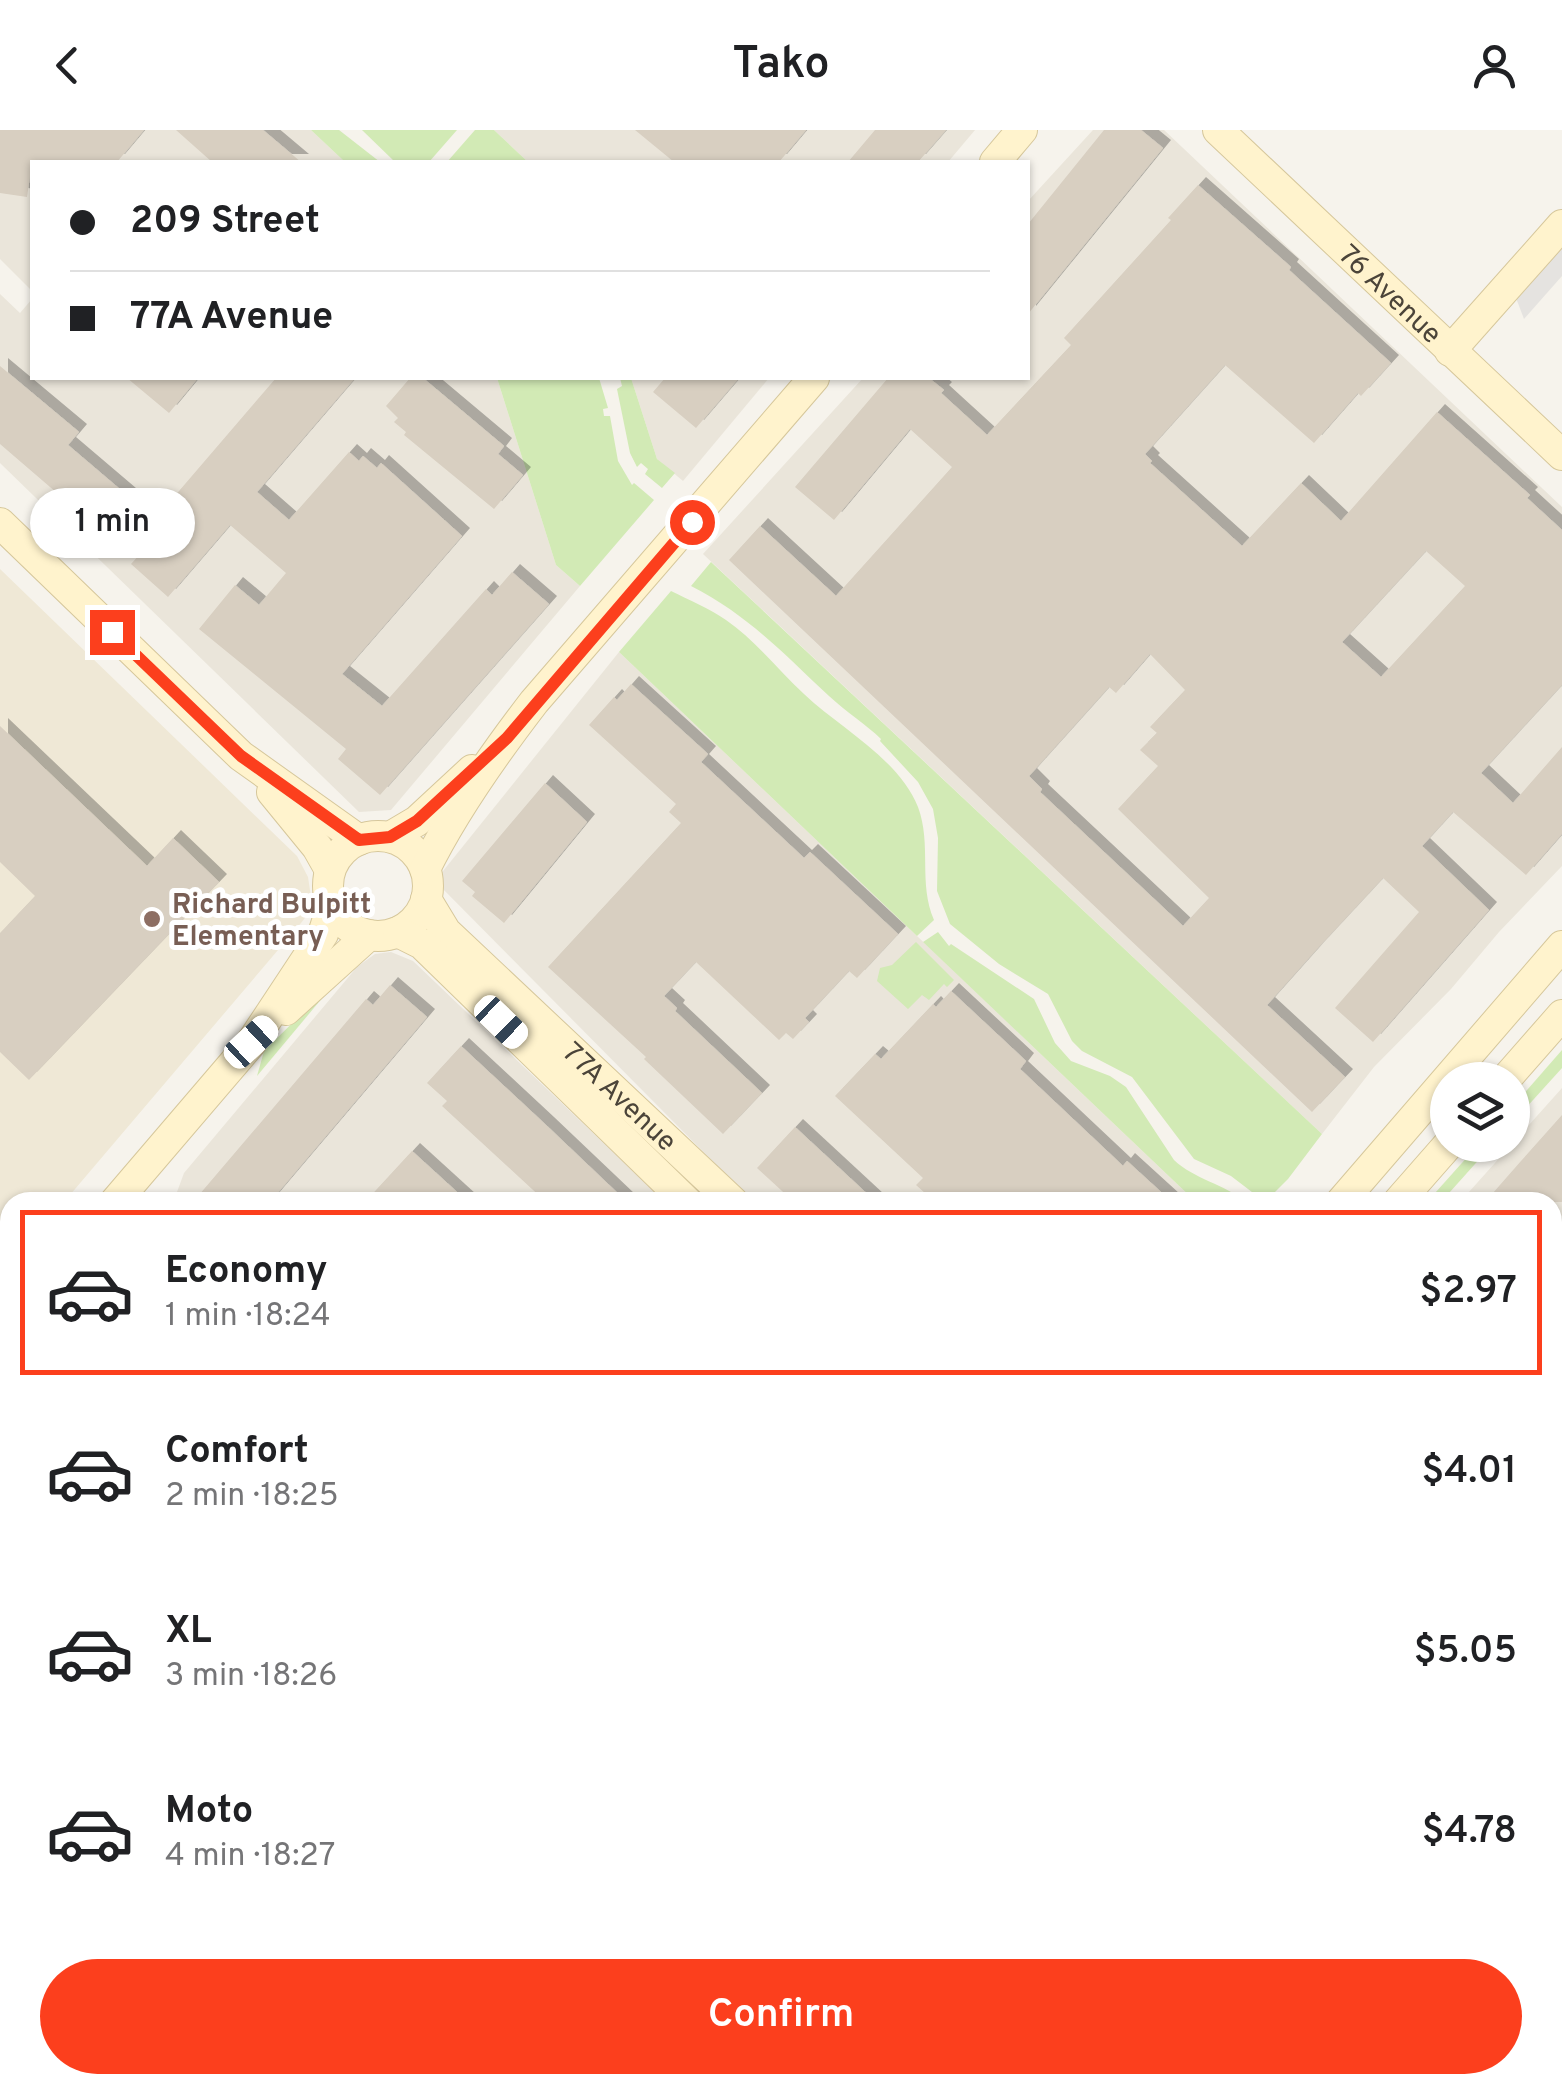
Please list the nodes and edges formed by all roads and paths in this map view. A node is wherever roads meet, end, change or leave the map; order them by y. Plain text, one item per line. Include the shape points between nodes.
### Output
1 (1022, 130) edge
2 (1218, 130) edge
3 (997, 160) edge
4 (1562, 225) edge
5 (1450, 350) junction
6 (812, 380) edge
7 (1562, 455) edge
8 (0, 523) edge
9 (507, 738) junction
10 (241, 756) junction
11 (390, 837) junction
12 (359, 840) junction
13 (330, 870) junction
14 (426, 884) junction
15 (332, 906) junction
16 (383, 934) junction
17 (1562, 946) edge
18 (1562, 1015) edge
19 (251, 1042) junction
20 (1521, 1062) edge
21 (1433, 1162) edge
22 (124, 1192) edge
23 (677, 1192) edge
24 (722, 1192) edge
25 (1350, 1192) edge
26 (1407, 1192) edge

1 - 3 street
2 - 5 street, 76 Avenue
4 - 5 street
5 - 7 street, 76 Avenue
6 - 9 street
8 - 10 street
9 - 11 street via 417,821
9 - 14 street via 437,844
10 - 12 street
10 - 13 street
11 - 12 street
11 - 14 street via 405,844
12 - 13 street
13 - 15 street
14 - 16 street via 420,913
14 - 24 street, 77A Avenue via 446,932
15 - 16 street via 354,930
15 - 19 street via 323,934
16 - 19 street
16 - 23 street, 77A Avenue via 422,944
17 - 25 street
18 - 20 street
19 - 22 street
21 - 26 street

